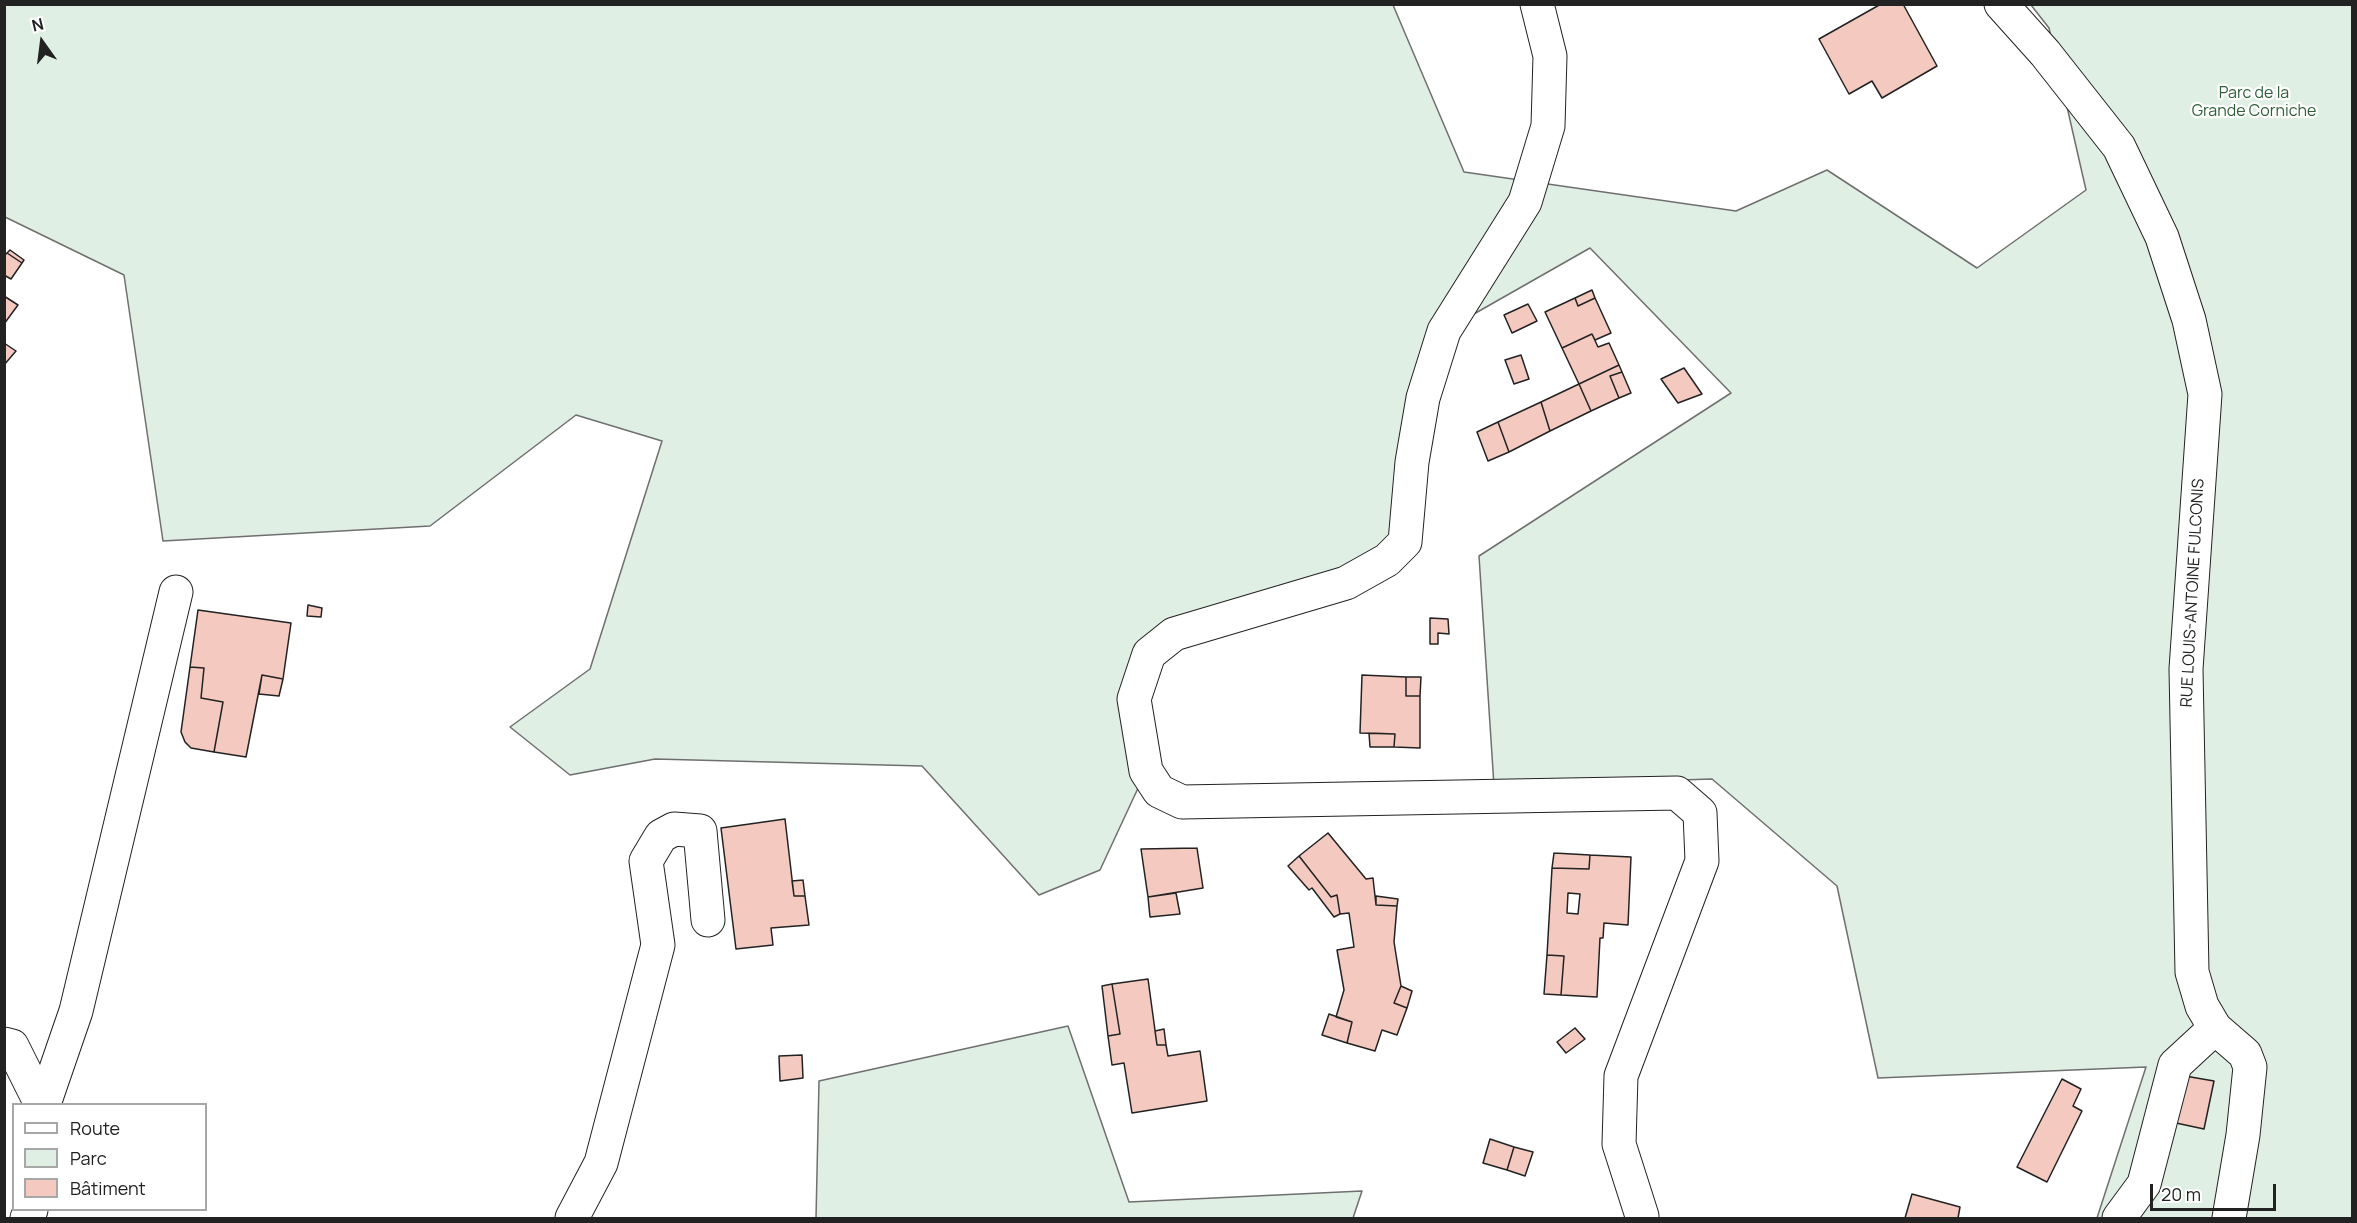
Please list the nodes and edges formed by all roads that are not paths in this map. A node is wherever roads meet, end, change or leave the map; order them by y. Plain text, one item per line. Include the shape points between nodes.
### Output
1 (1538, 4) edge
2 (2001, 4) edge
3 (176, 592) dead end
4 (708, 920) dead end
5 (2215, 1028) junction
6 (4, 1044) edge
7 (41, 1103) edge
8 (42, 1103) edge
9 (1642, 1216) dead end
10 (572, 1218) edge
11 (2119, 1218) edge
12 (2229, 1218) edge

1 - 9 street via 1550,56 1548,126 1525,202 1444,331 1423,398 1412,462 1406,542 1387,560 1346,583 1174,634 1149,654 1134,699 1146,771 1159,791 1182,802 1677,793 1700,813 1702,861 1621,1076 1619,1144
2 - 5 street, RUE LOUIS-ANTOINE FULCONIS via 2045,52 2119,147 2162,237 2188,320 2205,394 2186,681 2192,972 2202,1006
3 - 8 street via 75,1011
4 - 10 street via 700,831 674,829 661,836 646,861 658,945 601,1163
5 - 11 street via 2175,1065 2144,1184
5 - 12 street, RUE LOUIS-ANTOINE FULCONIS via 2246,1054 2250,1067
6 - 7 street via 12,1046

